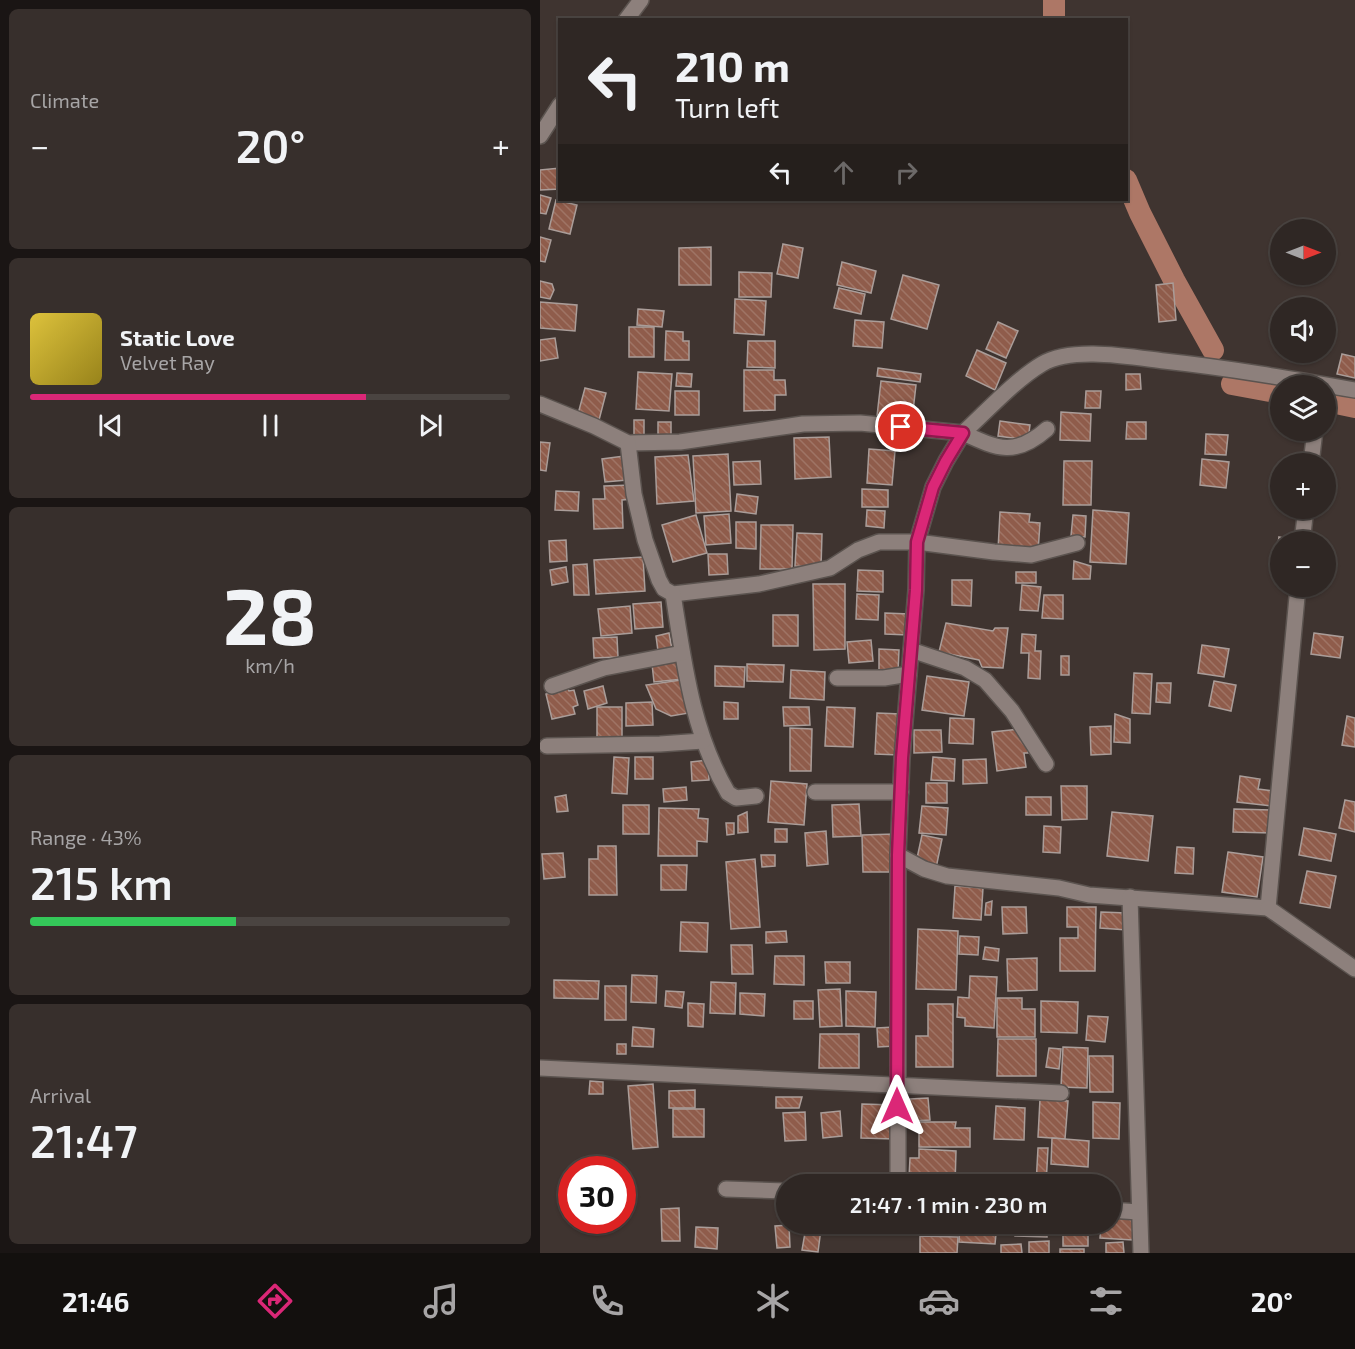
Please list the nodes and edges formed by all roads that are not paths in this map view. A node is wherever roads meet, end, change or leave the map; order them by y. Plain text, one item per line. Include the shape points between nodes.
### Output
1 (641, 0) edge
2 (628, 18) edge
3 (558, 108) edge
4 (540, 136) edge
5 (1279, 375) edge
6 (1336, 387) edge
7 (1355, 390) edge
8 (540, 404) edge
9 (1047, 429) dead end
10 (963, 433) junction
11 (628, 443) junction
12 (917, 542) junction
13 (1077, 543) dead end
14 (673, 594) junction
15 (1297, 597) edge
16 (911, 650) junction
17 (682, 653) junction
18 (909, 674) junction
19 (837, 678) dead end
20 (552, 686) dead end
21 (703, 741) junction
22 (547, 746) dead end
23 (1047, 764) dead end
24 (815, 792) dead end
25 (901, 792) junction
26 (756, 796) dead end
27 (898, 855) junction
28 (1130, 897) junction
29 (1268, 908) junction
30 (1354, 972) edge
31 (540, 1068) edge
32 (897, 1086) junction
33 (1061, 1094) dead end
34 (898, 1174) edge
35 (726, 1189) dead end
36 (776, 1191) edge
37 (1121, 1211) edge
38 (1138, 1212) junction
39 (1141, 1253) edge

1 - 2 street
3 - 4 street
5 - 10 street via 1107,354 1062,356 1043,363 1026,376
6 - 7 street
8 - 11 street
9 - 10 street via 1033,441 1017,447 996,448
10 - 11 street via 860,423 803,423 680,442
10 - 12 street via 933,487
11 - 14 street via 645,540 659,580
12 - 13 street via 1031,555
12 - 14 street via 879,542 830,568 759,584
12 - 16 street
14 - 17 street
15 - 29 street
16 - 18 street
16 - 23 street via 964,668 985,680
17 - 20 street via 604,668
17 - 21 street
18 - 19 street
18 - 25 street
21 - 22 street
21 - 26 street via 728,793 736,798
24 - 25 street
25 - 27 street
27 - 28 street via 947,876
27 - 32 street
28 - 29 street
28 - 38 street
29 - 30 street
31 - 32 street
32 - 33 street
32 - 34 street
35 - 36 street
37 - 38 street
38 - 39 street

